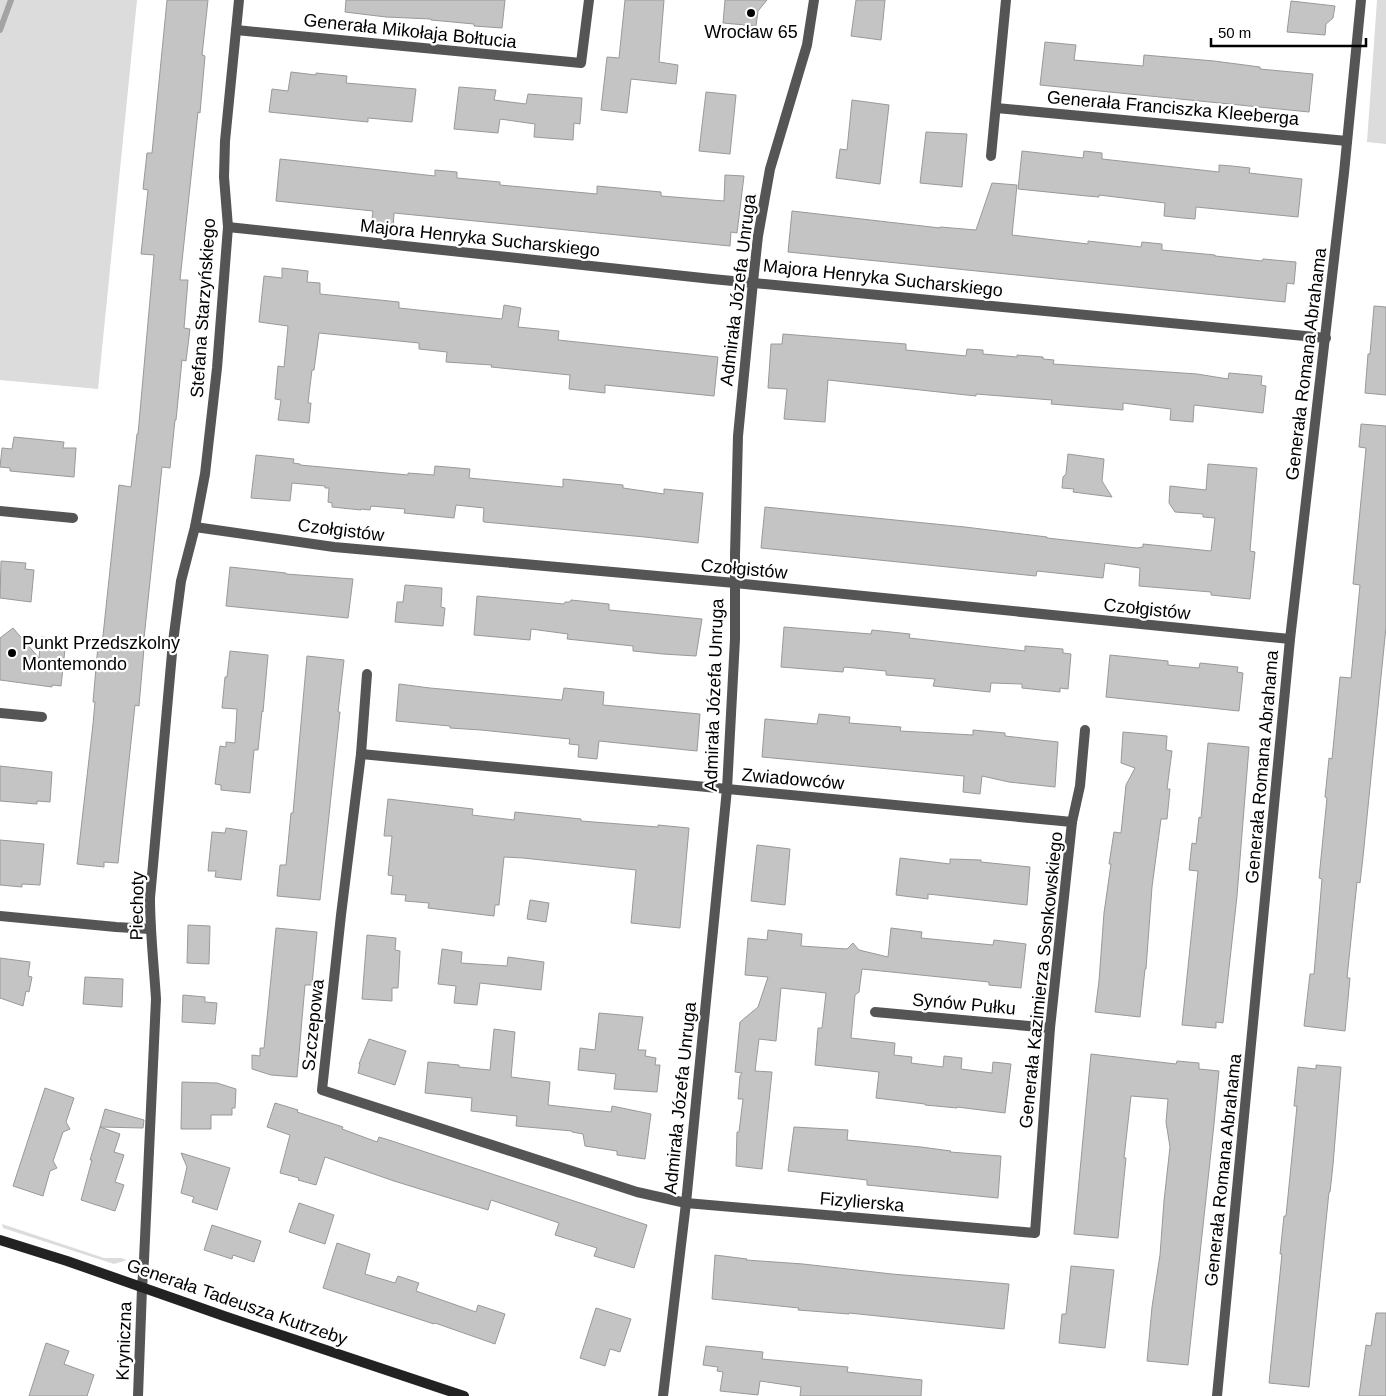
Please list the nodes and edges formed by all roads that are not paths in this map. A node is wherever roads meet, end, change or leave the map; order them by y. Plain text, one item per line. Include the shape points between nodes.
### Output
1 (239, 0) edge
2 (588, 0) edge
3 (814, 0) edge
4 (1006, 0) edge
5 (1361, 0) edge
6 (236, 30) junction
7 (996, 108) junction
8 (1347, 141) junction
9 (991, 156) dead end
10 (228, 227) junction
11 (753, 282) junction
12 (1326, 338) junction
13 (0, 511) edge
14 (73, 518) dead end
15 (195, 527) junction
16 (735, 584) junction
17 (1290, 639) junction
18 (367, 674) dead end
19 (0, 712) edge
20 (42, 716) dead end
21 (1085, 730) dead end
22 (361, 754) junction
23 (727, 789) junction
24 (1072, 822) junction
25 (0, 916) edge
26 (150, 929) junction
27 (875, 1012) dead end
28 (1050, 1028) junction
29 (686, 1202) junction
30 (1035, 1233) joint
31 (0, 1240) edge
32 (142, 1288) junction
33 (138, 1396) edge
34 (464, 1396) edge
35 (663, 1396) edge
36 (1217, 1396) edge

1 - 6 street, Stefana Starzyńskiego
2 - 6 street, Generała Mikołaja Bołtucia via 582,64
3 - 11 street, Admirała Józefa Unruga via 807,45 770,169
4 - 7 street
5 - 8 street, Generała Romana Abrahama
6 - 10 street, Stefana Starzyńskiego via 225,141
7 - 8 street, Generała Franciszka Kleeberga
7 - 9 street
8 - 12 street, Generała Romana Abrahama
10 - 11 street, Majora Henryka Sucharskiego
10 - 15 street, Stefana Starzyńskiego via 206,474
11 - 12 street, Majora Henryka Sucharskiego
11 - 16 street, Admirała Józefa Unruga via 738,436
12 - 17 street, Generała Romana Abrahama
13 - 14 street
15 - 16 street, Czołgistów via 334,547
15 - 26 street, Piechoty via 181,581 173,642
16 - 17 street, Czołgistów
16 - 23 street, Admirała Józefa Unruga
17 - 36 street, Generała Romana Abrahama
18 - 22 street, Szczepowa
19 - 20 street
21 - 24 street, Generała Kazimierza Sosnkowskiego via 1080,786
22 - 23 street, Zwiadowców
22 - 29 street, Szczepowa via 322,1090 637,1192
23 - 24 street, Zwiadowców
23 - 29 street, Admirała Józefa Unruga
24 - 28 street, Generała Kazimierza Sosnkowskiego
25 - 26 street
26 - 32 street, Piechoty via 156,999
27 - 28 street, Synów Pułku
28 - 30 street, Generała Kazimierza Sosnkowskiego
29 - 30 street, Fizylierska
29 - 35 street, Admirała Józefa Unruga
31 - 32 street, Generała Tadeusza Kutrzeby
32 - 33 street, Kryniczna
32 - 34 street, Generała Tadeusza Kutrzeby

